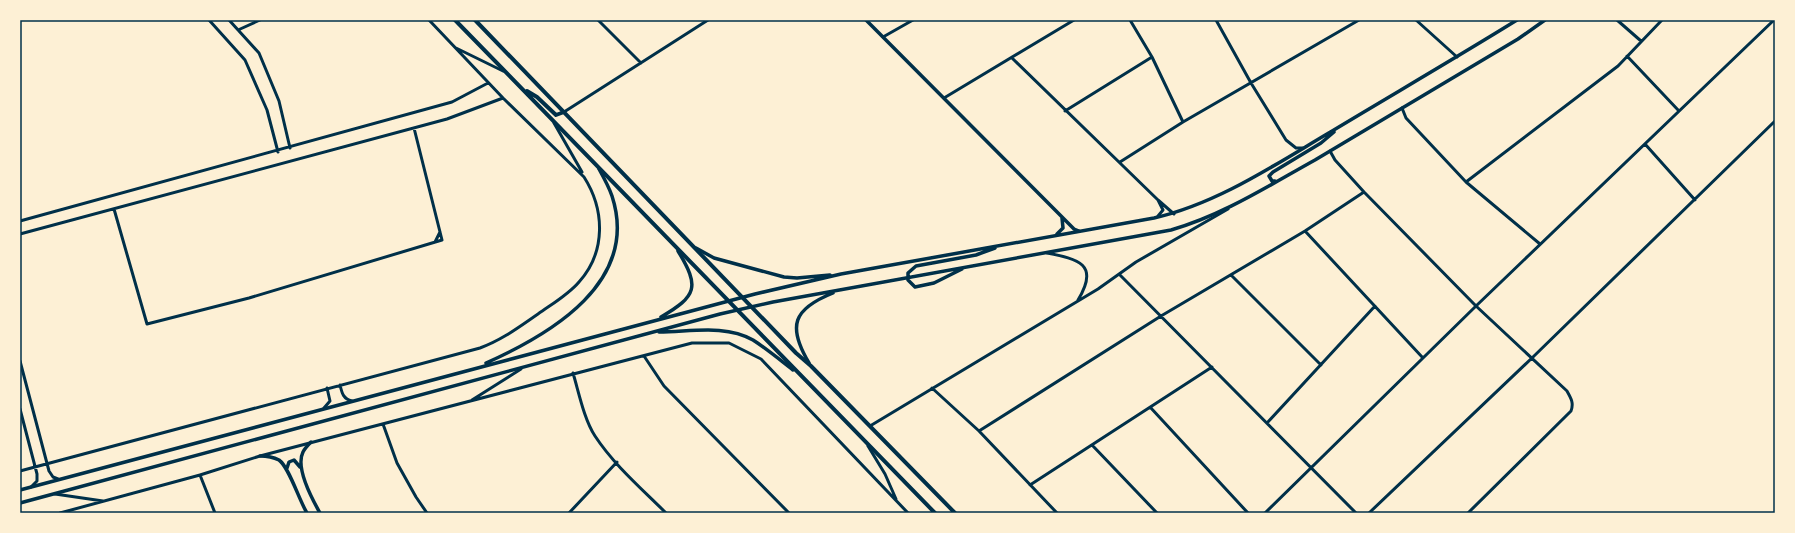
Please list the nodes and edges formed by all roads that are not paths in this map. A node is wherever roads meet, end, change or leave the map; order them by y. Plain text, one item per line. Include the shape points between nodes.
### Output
1 (209, 20) edge
2 (229, 20) edge
3 (260, 20) edge
4 (429, 20) edge
5 (455, 20) edge
6 (475, 20) edge
7 (598, 20) edge
8 (708, 20) edge
9 (866, 20) edge
10 (913, 20) edge
11 (1074, 20) edge
12 (1130, 20) edge
13 (1359, 20) edge
14 (1416, 20) edge
15 (1516, 20) edge
16 (1545, 20) edge
17 (1617, 20) edge
18 (1662, 20) edge
19 (1774, 20) edge
20 (1218, 21) edge
21 (238, 30) junction
22 (883, 37) junction
23 (1641, 41) junction
24 (455, 47) junction
25 (1627, 56) junction
26 (1152, 57) junction
27 (1457, 57) junction
28 (1012, 58) junction
29 (641, 64) junction
30 (506, 72) junction
31 (488, 83) junction
32 (1251, 83) junction
33 (520, 86) junction
34 (503, 98) junction
35 (944, 98) junction
36 (1402, 108) junction
37 (1065, 111) junction
38 (1679, 111) junction
39 (564, 112) junction
40 (551, 118) junction
41 (1775, 121) edge
42 (1183, 122) junction
43 (1339, 127) junction
44 (414, 128) junction
45 (1645, 144) junction
46 (1304, 147) junction
47 (290, 148) junction
48 (1330, 151) junction
49 (278, 152) junction
50 (1120, 162) junction
51 (597, 164) junction
52 (584, 177) junction
53 (1277, 181) junction
54 (1466, 182) junction
55 (1364, 192) junction
56 (1158, 200) junction
57 (1695, 200) junction
58 (1230, 208) junction
59 (114, 209) junction
60 (1174, 214) junction
61 (1061, 215) junction
62 (1154, 218) junction
63 (20, 221) edge
64 (1082, 231) junction
65 (1305, 231) junction
66 (20, 234) edge
67 (1051, 236) junction
68 (1007, 244) junction
69 (1540, 244) junction
70 (676, 247) junction
71 (696, 248) junction
72 (1046, 253) junction
73 (969, 266) junction
74 (841, 274) junction
75 (1119, 274) junction
76 (1231, 275) junction
77 (907, 278) junction
78 (839, 290) junction
79 (743, 297) junction
80 (729, 301) junction
81 (1077, 301) junction
82 (752, 306) junction
83 (1375, 306) junction
84 (1476, 306) junction
85 (738, 310) junction
86 (1161, 316) junction
87 (657, 319) junction
88 (654, 332) junction
89 (644, 356) junction
90 (1423, 358) junction
91 (1533, 358) junction
92 (20, 361) edge
93 (1321, 365) junction
94 (811, 366) junction
95 (476, 368) junction
96 (521, 368) junction
97 (1212, 368) junction
98 (573, 373) junction
99 (803, 377) junction
100 (340, 385) junction
101 (327, 388) junction
102 (932, 388) junction
103 (352, 401) junction
104 (468, 402) junction
105 (1150, 407) junction
106 (20, 409) edge
107 (323, 409) junction
108 (1267, 423) junction
109 (383, 424) junction
110 (870, 426) junction
111 (978, 431) junction
112 (311, 442) junction
113 (866, 442) junction
114 (1092, 445) junction
115 (260, 456) junction
116 (617, 462) junction
117 (47, 464) junction
118 (35, 467) junction
119 (301, 468) junction
120 (1312, 468) junction
121 (288, 470) junction
122 (20, 471) edge
123 (200, 474) junction
124 (60, 480) junction
125 (1030, 485) junction
126 (30, 488) junction
127 (20, 490) edge
128 (55, 494) junction
129 (104, 501) junction
130 (896, 501) junction
131 (20, 503) edge
132 (60, 513) edge
133 (215, 513) edge
134 (307, 513) edge
135 (320, 513) edge
136 (427, 513) edge
137 (569, 513) edge
138 (666, 513) edge
139 (789, 513) edge
140 (908, 513) edge
141 (935, 513) edge
142 (955, 513) edge
143 (1058, 513) edge
144 (1157, 513) edge
145 (1248, 513) edge
146 (1265, 513) edge
147 (1356, 513) edge
148 (1369, 513) edge
149 (1468, 513) edge

1 - 49 street via 245,60 267,110
2 - 21 street
3 - 21 street
4 - 24 street
5 - 30 main road
6 - 39 main road
7 - 29 street
8 - 29 street
9 - 22 street
10 - 22 street
11 - 28 street
12 - 26 street
13 - 32 street
14 - 27 street
15 - 27 street
16 - 36 street via 1518,39
17 - 23 street
18 - 23 street
19 - 38 street
20 - 32 street
21 - 47 street via 258,53 279,101
22 - 35 street
23 - 25 street
24 - 30 street
24 - 31 street
25 - 38 street
25 - 54 street via 1618,66
26 - 37 street
26 - 42 street
27 - 43 street
28 - 35 street
28 - 37 street
29 - 39 street
30 - 33 main road
31 - 34 street
31 - 47 street via 452,102
32 - 42 street
32 - 46 street via 1289,143 1296,148
33 - 39 main road via 554,114
33 - 40 main road
34 - 44 street via 447,119
34 - 52 street
35 - 61 street
36 - 48 street
36 - 54 street via 1406,118
37 - 50 street
38 - 45 street
39 - 71 main road
40 - 51 main road
40 - 52 street
41 - 57 street
42 - 50 street
43 - 46 street
43 - 53 street via 1322,143 1273,172 1270,179
44 - 59 street
44 - 59 street via 442,240 249,298 147,324
45 - 57 street
45 - 69 street
46 - 60 street via 1216,198
47 - 49 street
48 - 53 street
48 - 55 street
49 - 63 street
50 - 56 street
51 - 70 main road
51 - 95 street via 612,195 617,219 613,254 604,276 584,301 540,336
52 - 100 street via 591,187 598,209 600,232 591,264 579,283 568,293 510,334 480,348
53 - 58 street
54 - 69 street
55 - 65 street
55 - 84 street
56 - 60 street
56 - 62 street via 1163,210
57 - 91 street
58 - 72 street via 1204,220 1171,230
58 - 75 street
59 - 66 street
60 - 62 street
61 - 64 street via 1074,229
61 - 67 street via 1064,221 1063,228
62 - 64 street
64 - 67 street
65 - 76 street
65 - 83 street
67 - 68 street
68 - 74 street
68 - 77 street via 976,255 916,266 910,270
69 - 84 street
70 - 80 main road
70 - 87 street via 690,269 690,291 685,301
71 - 74 street via 714,258 784,277
71 - 79 main road
72 - 73 street
72 - 81 street via 1072,258 1083,266 1086,282
73 - 77 street
73 - 77 street via 929,285 915,286 909,283
74 - 79 street
75 - 81 street
75 - 86 street
76 - 86 street
76 - 93 street
77 - 78 street
78 - 82 street
78 - 94 street via 813,302 798,319 796,327 800,349
79 - 80 street
79 - 82 main road
80 - 85 main road
80 - 87 street
81 - 102 street
82 - 85 street
82 - 94 main road
83 - 90 street
83 - 93 street
84 - 90 street
84 - 91 street
85 - 88 street
85 - 99 main road
86 - 97 street
86 - 111 street
87 - 95 street
88 - 96 street
88 - 99 street via 733,332 753,340
89 - 98 street
89 - 130 street via 692,343 729,343 761,359
89 - 139 street via 664,386
90 - 120 street
91 - 148 street
91 - 149 street via 1567,391 1572,400 1571,411
92 - 117 street
93 - 108 street
94 - 110 main road
95 - 103 street
96 - 104 street
96 - 128 street
97 - 105 street
97 - 108 street
98 - 104 street
98 - 116 street via 595,436
99 - 113 main road
100 - 101 street
100 - 103 street via 343,396
101 - 107 street via 330,401
101 - 117 street
102 - 110 street
102 - 111 street
103 - 107 street
104 - 109 street
105 - 114 street
105 - 145 street
106 - 118 street
107 - 124 street
108 - 120 street
109 - 112 street
109 - 136 street via 396,463
110 - 142 main road
111 - 125 street
112 - 115 street
112 - 119 street via 303,452
113 - 130 street via 885,474
113 - 141 main road
114 - 125 street
114 - 144 street
115 - 121 street via 280,461
115 - 123 street
116 - 137 street
116 - 138 street
117 - 118 street
117 - 124 street via 51,475
118 - 122 street
118 - 126 street via 37,481
119 - 121 street via 292,460 287,464
119 - 135 street
120 - 146 street
120 - 147 street
121 - 134 street via 299,500
123 - 129 street
123 - 133 street
124 - 126 street
125 - 143 street
126 - 127 street
128 - 129 street
128 - 131 street
129 - 132 street
130 - 140 street

